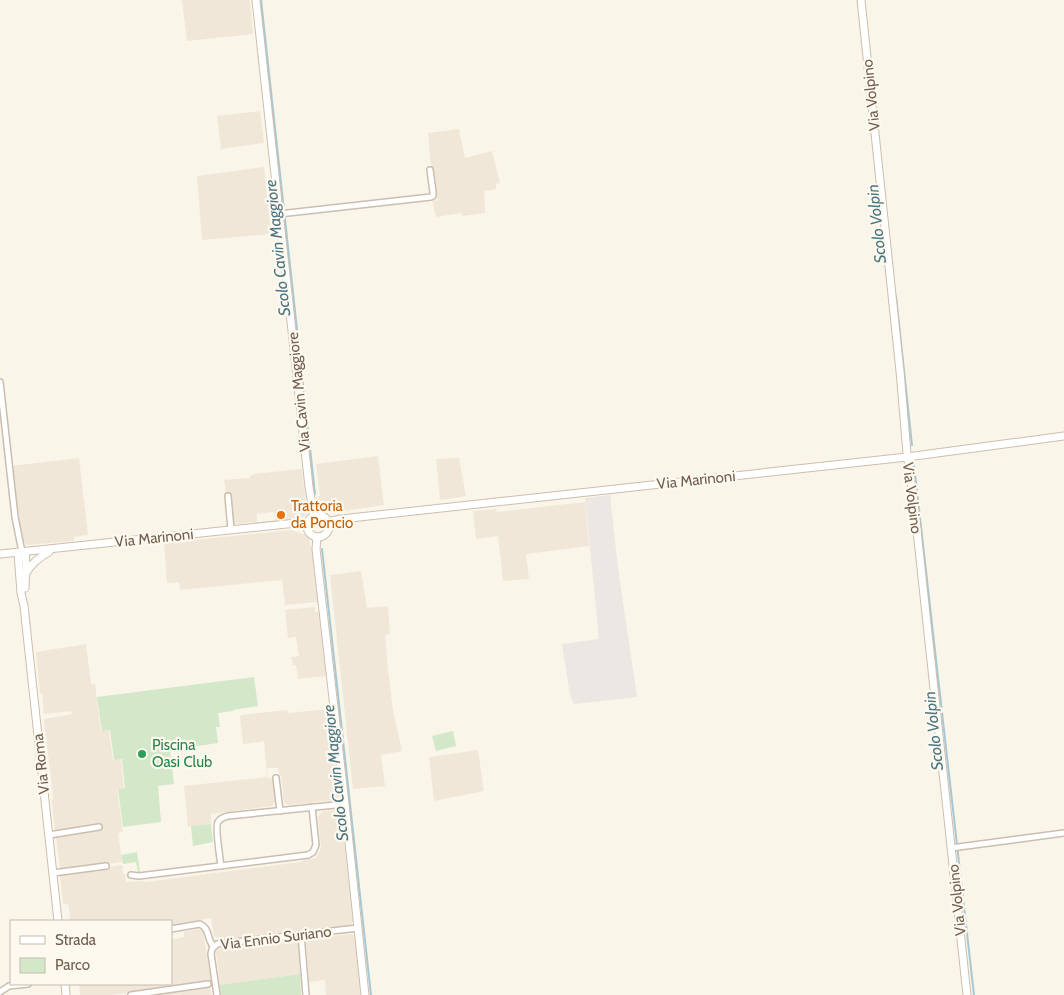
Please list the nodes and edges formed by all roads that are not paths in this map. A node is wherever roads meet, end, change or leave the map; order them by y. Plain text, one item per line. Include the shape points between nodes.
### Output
1 (256, 0) edge
2 (861, 0) edge
3 (430, 170) dead end
4 (284, 213) junction
5 (0, 382) edge
6 (1064, 436) edge
7 (907, 457) junction
8 (228, 496) dead end
9 (314, 516) junction
10 (327, 522) junction
11 (307, 524) junction
12 (231, 530) junction
13 (316, 536) junction
14 (54, 549) junction
15 (22, 552) junction
16 (0, 554) edge
17 (26, 573) junction
18 (24, 606) junction
19 (276, 778) dead end
20 (345, 804) junction
21 (312, 807) junction
22 (280, 811) junction
23 (99, 827) dead end
24 (1064, 833) edge
25 (49, 835) junction
26 (955, 847) junction
27 (106, 866) dead end
28 (220, 866) junction
29 (53, 873) junction
30 (131, 875) dead end
31 (58, 920) edge
32 (358, 928) junction
33 (172, 929) edge
34 (301, 934) junction
35 (213, 946) junction
36 (208, 984) dead end
37 (18, 985) edge
38 (0, 992) edge
39 (131, 995) edge
40 (217, 995) edge
41 (306, 995) edge
42 (365, 995) edge
43 (967, 995) edge

1 - 4 street, Via Cavin Maggiore
2 - 7 street, Via Volpino
3 - 4 street via 431,197
4 - 9 street, Via Cavin Maggiore
5 - 15 street
6 - 7 street, Via Marinoni
7 - 10 street, Via Marinoni
7 - 26 street, Via Volpino
8 - 12 street
9 - 10 street via 322,516
9 - 11 street
10 - 13 street via 326,532
11 - 12 street, Via Marinoni
11 - 13 street via 308,532
12 - 14 street, Via Marinoni
13 - 20 street
14 - 15 street, Via Marinoni
14 - 17 street via 37,559
15 - 16 street, Via Marinoni
15 - 17 street
15 - 18 street
17 - 18 street
18 - 25 street, Via Roma
19 - 22 street
20 - 21 street
20 - 32 street
21 - 22 street
21 - 28 street via 316,842 311,853
22 - 28 street via 218,820
23 - 25 street
24 - 26 street
25 - 29 street, Via Roma
26 - 43 street, Via Volpino
27 - 29 street
28 - 30 street
29 - 31 street, Via Roma
32 - 34 street, Via Ennio Suriano
32 - 42 street
33 - 35 street via 200,924
34 - 35 street, Via Ennio Suriano
34 - 41 street
35 - 40 street, Via Ennio Suriano via 211,954
36 - 39 street
37 - 38 street

